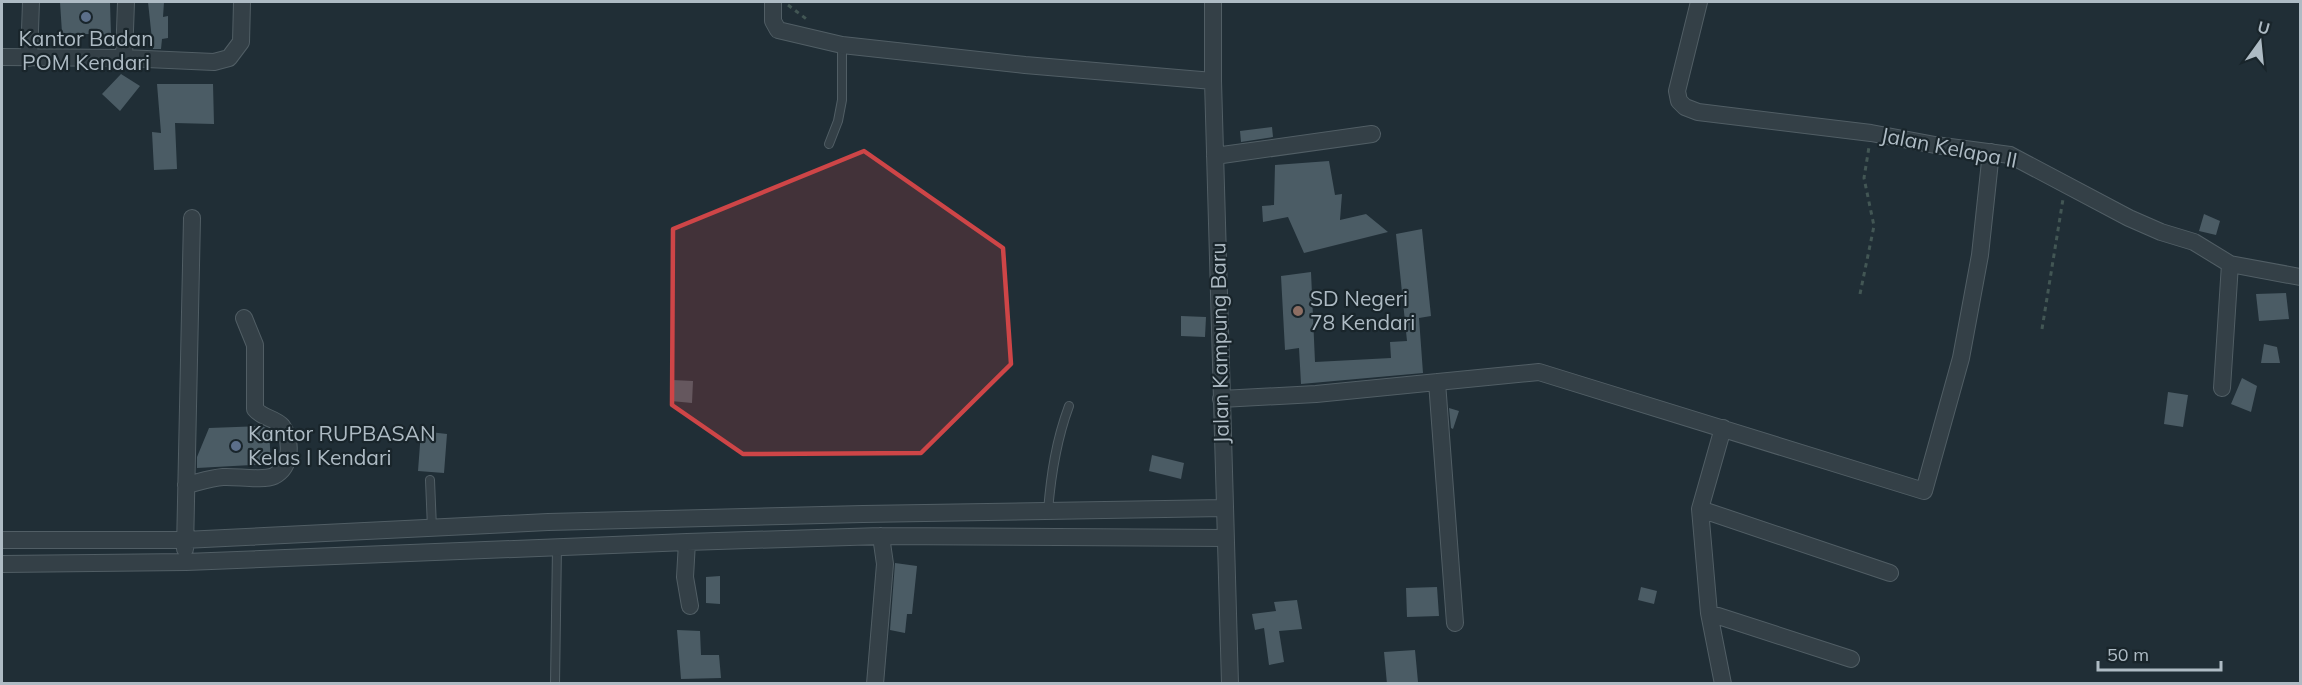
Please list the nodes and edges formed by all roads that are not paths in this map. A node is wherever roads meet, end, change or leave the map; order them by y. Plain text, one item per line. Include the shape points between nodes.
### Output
1 (31, 2) edge
2 (126, 2) edge
3 (242, 2) edge
4 (773, 2) edge
5 (1213, 2) edge
6 (1699, 2) edge
7 (842, 45) junction
8 (2, 57) edge
9 (28, 58) junction
10 (124, 58) junction
11 (1213, 81) junction
12 (1372, 134) dead end
13 (829, 144) dead end
14 (1991, 152) junction
15 (1215, 156) junction
16 (192, 218) dead end
17 (2230, 264) junction
18 (2301, 278) edge
19 (244, 318) dead end
20 (1437, 382) junction
21 (2222, 388) dead end
22 (1221, 399) junction
23 (1069, 406) dead end
24 (1723, 428) junction
25 (430, 480) dead end
26 (186, 485) junction
27 (1224, 508) junction
28 (1700, 509) junction
29 (1048, 511) junction
30 (432, 528) junction
31 (881, 536) junction
32 (1225, 538) junction
33 (2, 540) edge
34 (184, 540) junction
35 (687, 542) junction
36 (557, 547) junction
37 (186, 562) junction
38 (2, 564) edge
39 (1890, 573) dead end
40 (690, 606) dead end
41 (1709, 613) junction
42 (1455, 623) dead end
43 (1851, 659) dead end
44 (555, 684) edge
45 (874, 684) edge
46 (1230, 684) edge
47 (1723, 684) edge

1 - 9 street
2 - 10 street
3 - 10 street via 241,42 229,58 214,62
4 - 7 street via 773,21 778,30
5 - 11 street, Jalan Kampung Baru
6 - 14 street, Jalan Kelapa II via 1678,83 1679,101 1685,107 1698,112
7 - 11 street
7 - 13 lane via 842,100
8 - 9 street
9 - 10 street
11 - 15 street, Jalan Kampung Baru
12 - 15 street
14 - 17 street, Jalan Kelapa II via 2021,159 2065,186 2150,228 2194,242
14 - 24 street via 1980,255 1961,358 1924,491
15 - 22 street, Jalan Kampung Baru
16 - 26 street
17 - 18 street, Jalan Kelapa II
17 - 21 street
19 - 26 street via 255,345 255,409 283,428 289,451 285,466 271,477 224,477
20 - 22 street
20 - 24 street via 1539,372
20 - 42 street
22 - 27 street, Jalan Kampung Baru
23 - 29 lane via 1051,472
24 - 28 street
25 - 30 lane
26 - 34 street
27 - 29 street
27 - 32 street, Jalan Kampung Baru
28 - 39 street
28 - 41 street
29 - 30 street
30 - 34 street
31 - 32 street
31 - 35 street
31 - 45 street via 885,564
32 - 46 street, Jalan Kampung Baru
33 - 34 street
34 - 37 street
35 - 36 street
35 - 40 street via 685,577
36 - 37 street
36 - 44 lane
37 - 38 street
41 - 43 street
41 - 47 street

